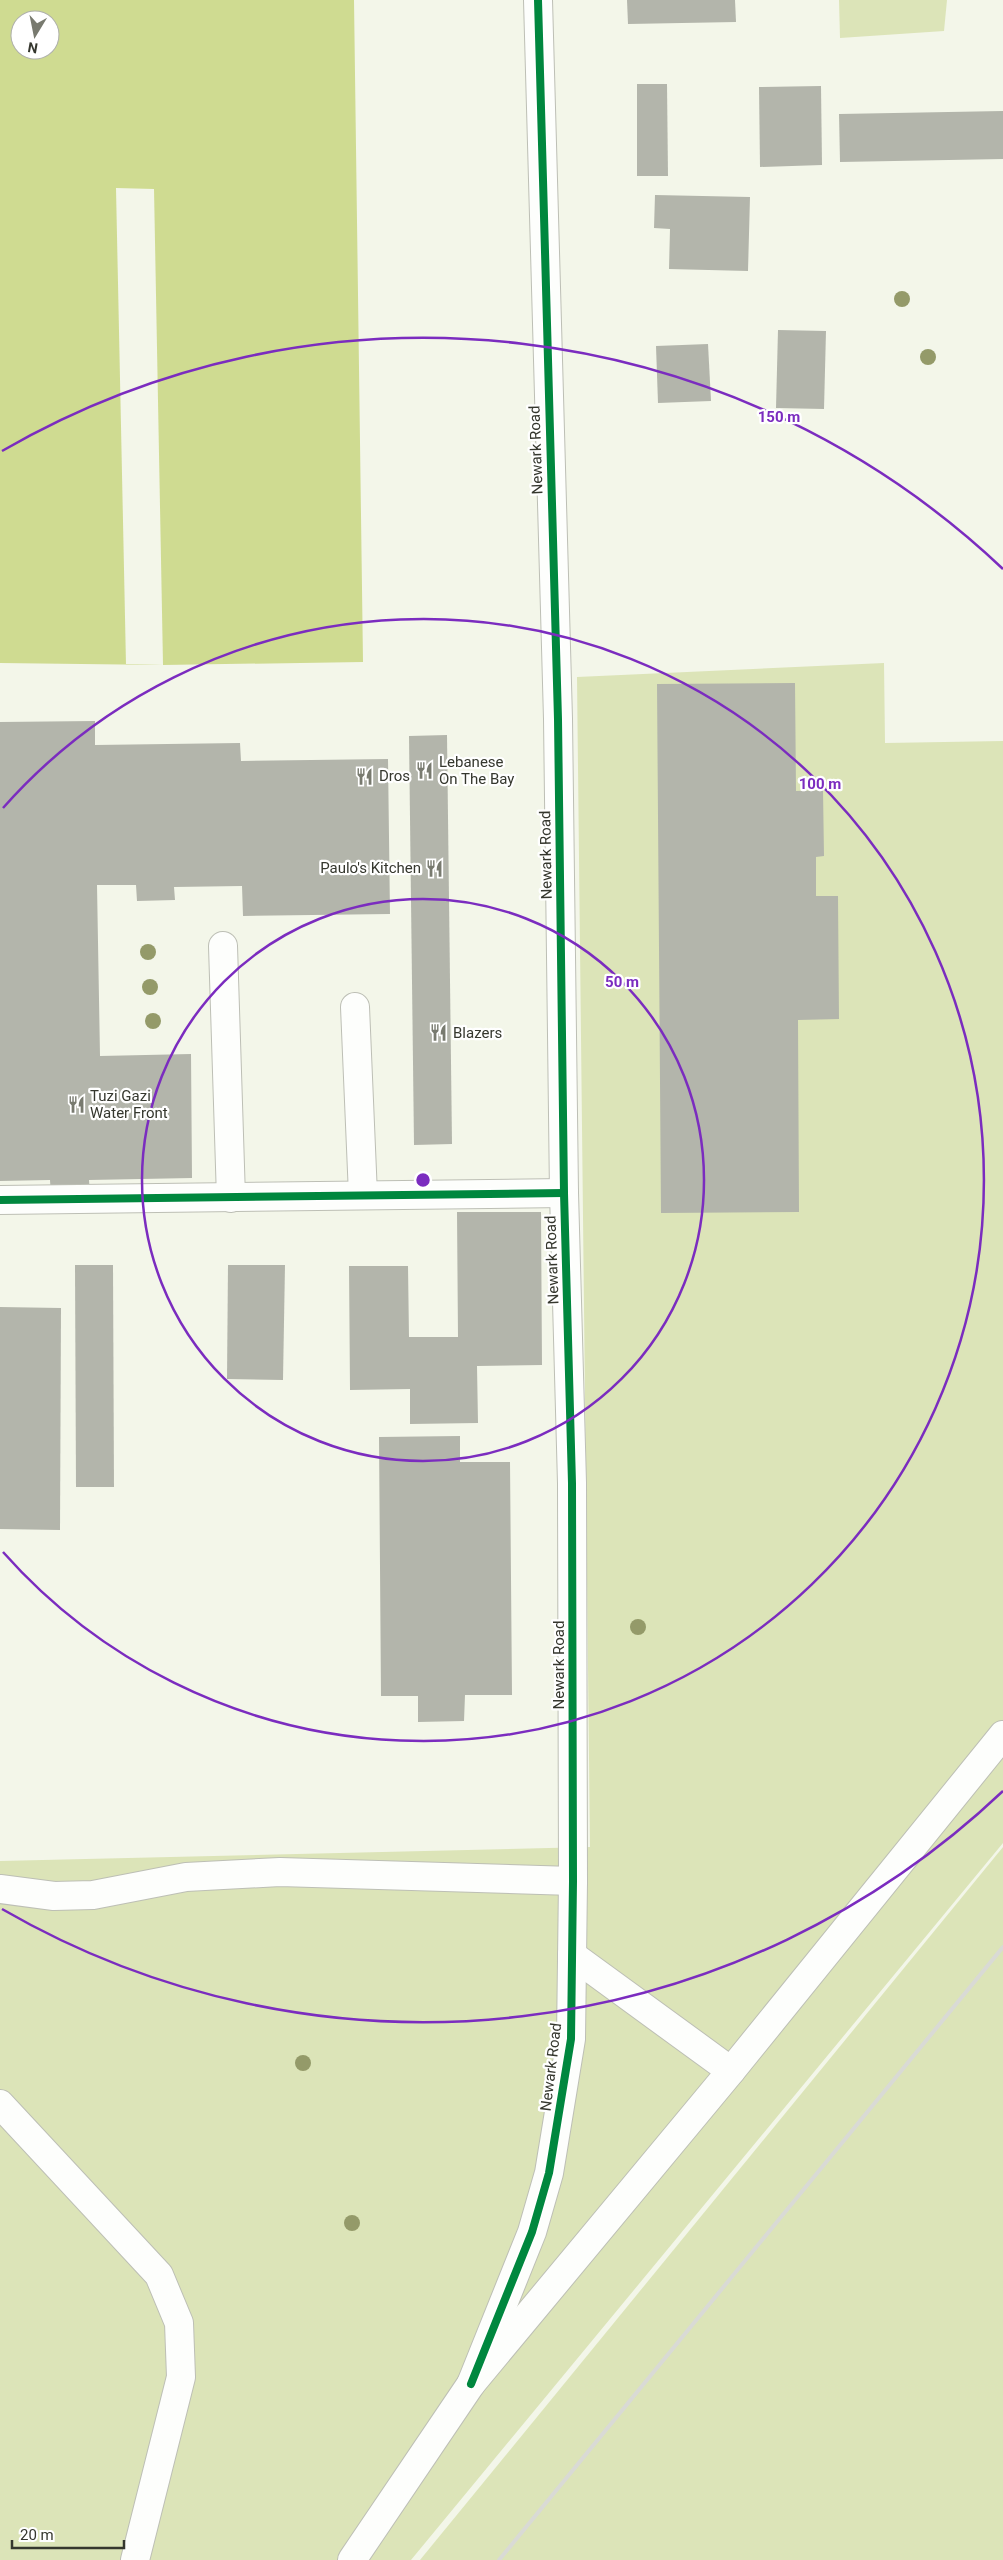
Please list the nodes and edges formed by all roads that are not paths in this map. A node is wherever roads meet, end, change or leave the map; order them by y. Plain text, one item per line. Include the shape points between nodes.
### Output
1 (538, 0) edge
2 (224, 946) dead end
3 (354, 1007) dead end
4 (564, 1192) junction
5 (363, 1195) junction
6 (231, 1198) junction
7 (0, 1200) edge
8 (1003, 1735) edge
9 (573, 1881) junction
10 (0, 1889) edge
11 (572, 1955) junction
12 (731, 2071) junction
13 (0, 2104) edge
14 (471, 2384) junction
15 (135, 2560) edge
16 (352, 2560) edge

1 - 4 street, Newark Road via 558,719
2 - 6 street
3 - 5 street
4 - 5 street
4 - 9 street, Newark Road via 572,1483
5 - 6 street
6 - 7 street
8 - 12 street
9 - 10 street via 280,1872 186,1877 93,1895 54,1896
9 - 11 street, Newark Road
11 - 12 street
11 - 14 street, Newark Road via 571,2039 549,2173 532,2232
12 - 14 street
13 - 15 street via 159,2275 179,2323 181,2377
14 - 16 street

